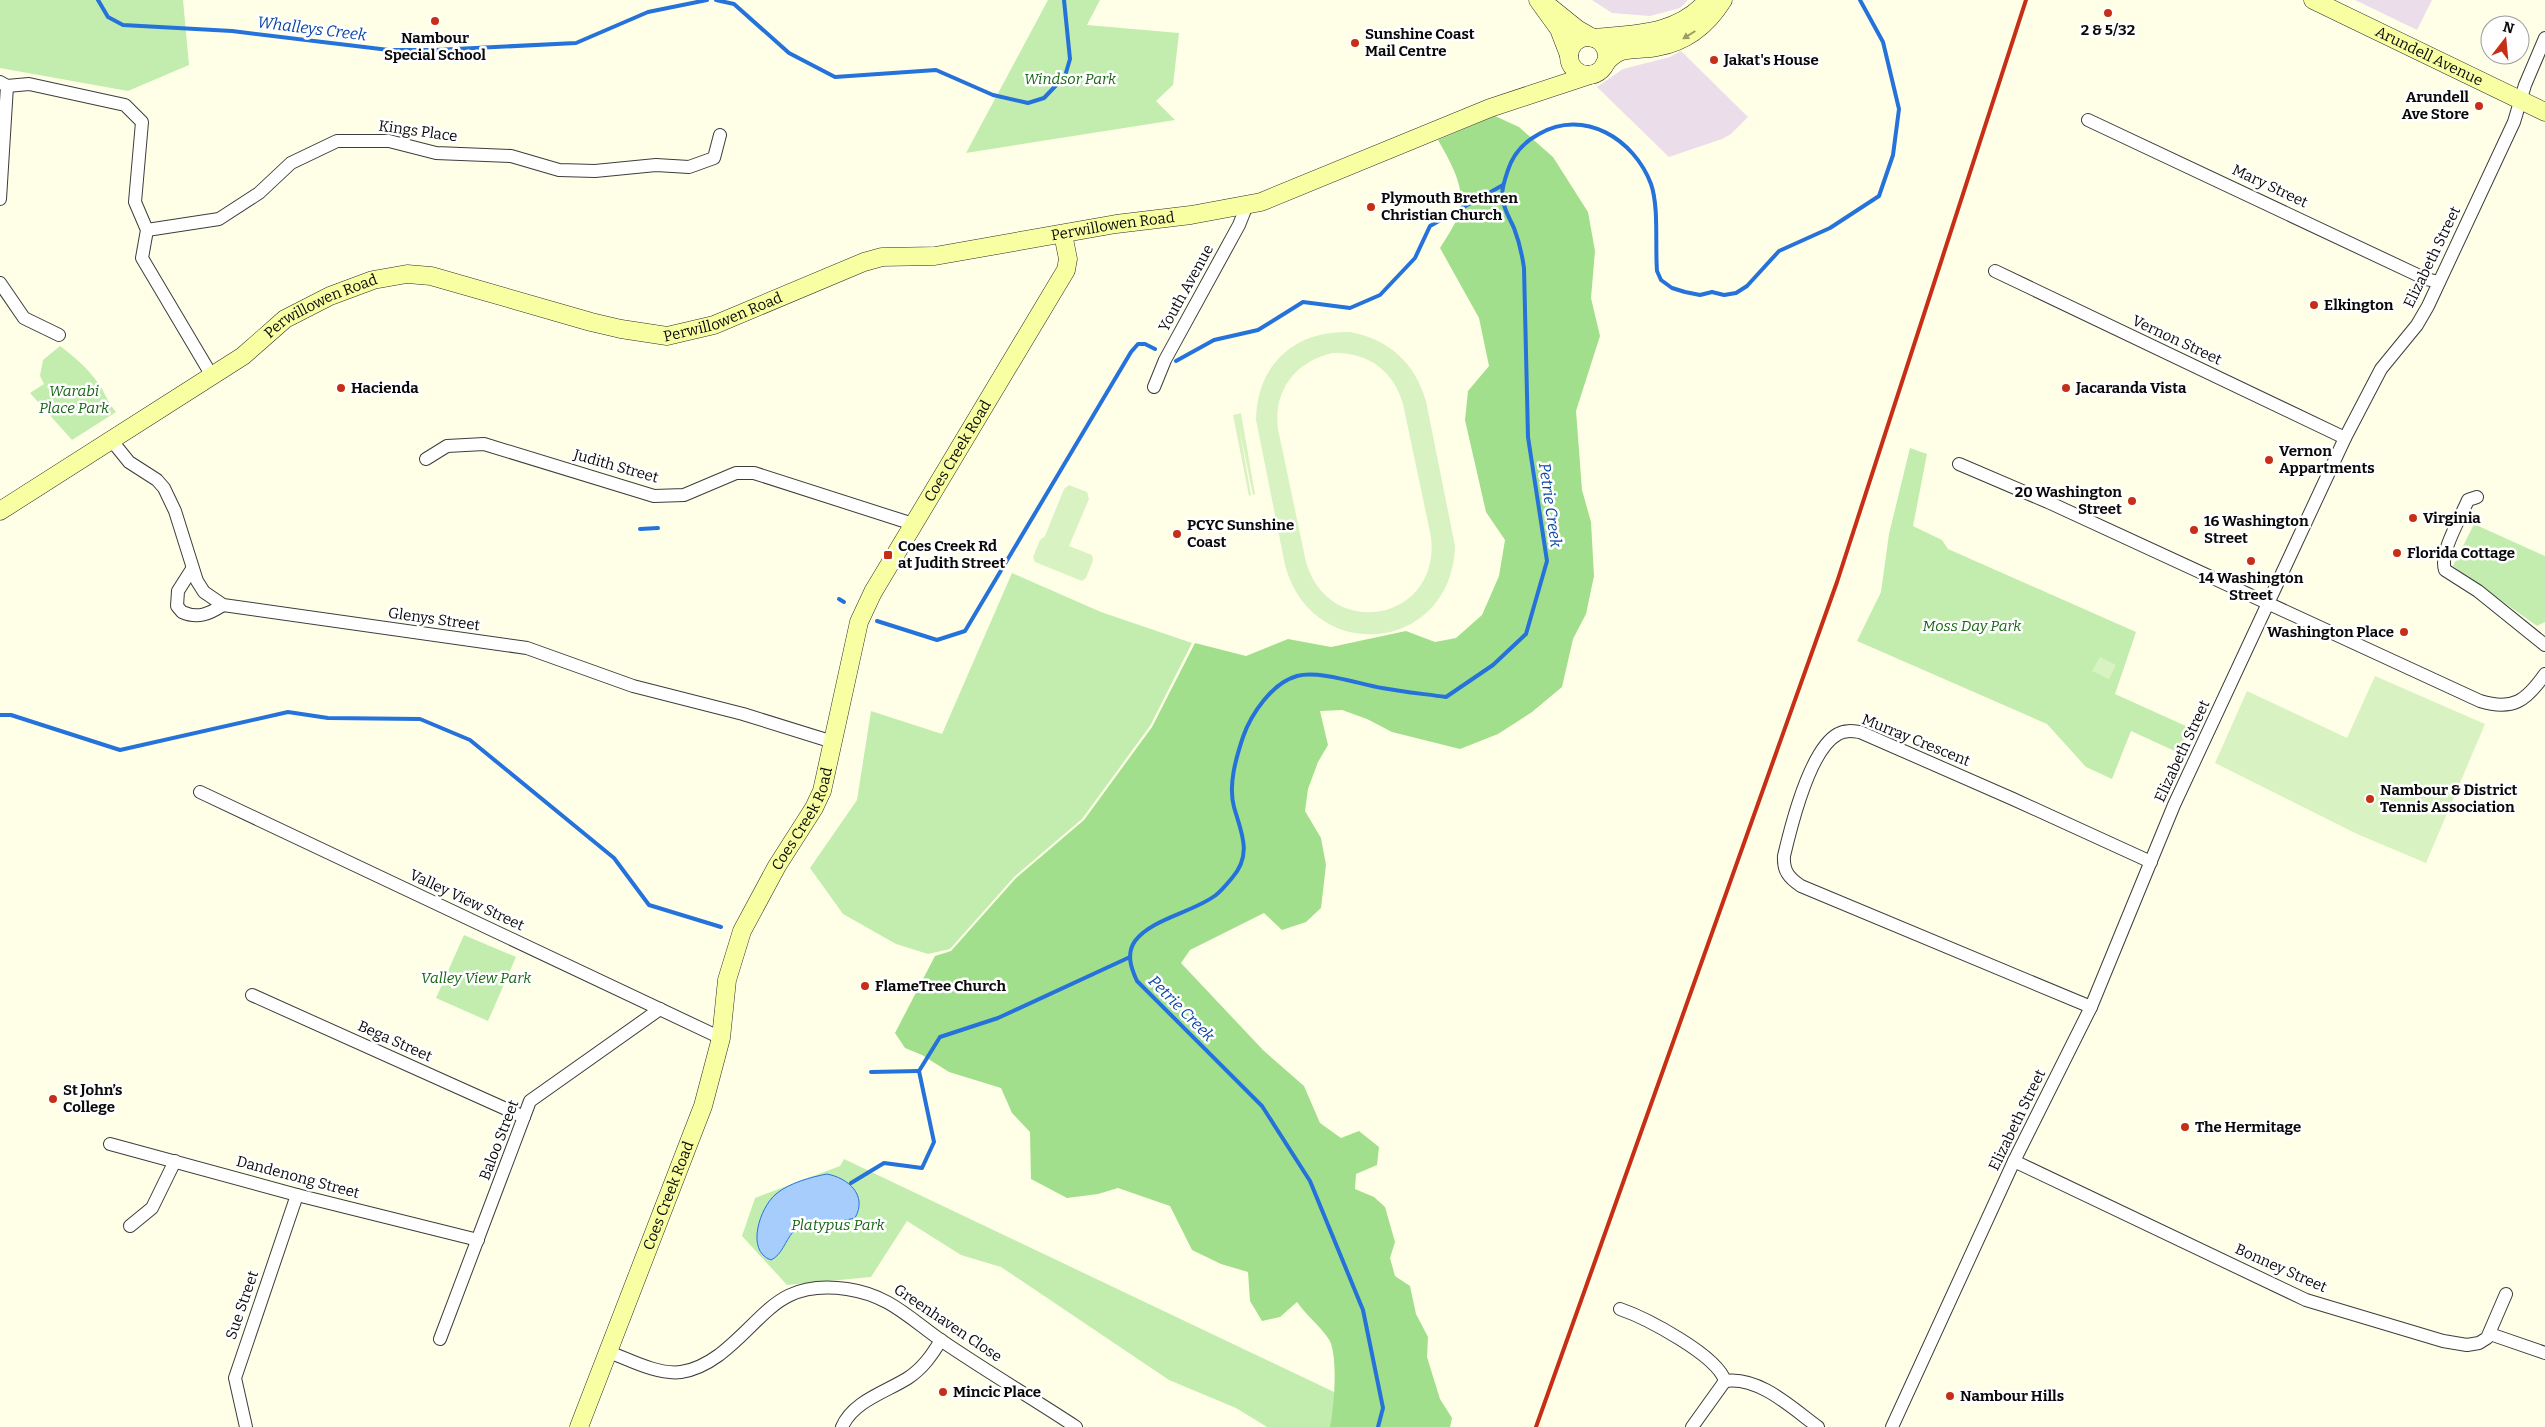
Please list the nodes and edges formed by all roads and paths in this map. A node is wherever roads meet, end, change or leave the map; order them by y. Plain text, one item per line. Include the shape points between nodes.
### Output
1 (1539, 0) edge
2 (1708, 0) edge
3 (1722, 0) edge
4 (2313, 0) edge
5 (1592, 38) junction
6 (2545, 38) edge
7 (1569, 55) junction
8 (1599, 70) junction
9 (4, 84) edge
10 (2521, 99) junction
11 (1490, 108) junction
12 (2545, 112) edge
13 (2088, 120) dead end
14 (720, 135) dead end
15 (0, 198) edge
16 (1246, 205) junction
17 (147, 230) junction
18 (1063, 234) junction
19 (1994, 271) dead end
20 (2439, 282) junction
21 (0, 283) edge
22 (59, 335) dead end
23 (212, 376) junction
24 (1154, 387) dead end
25 (2344, 438) junction
26 (112, 441) junction
27 (426, 459) dead end
28 (1959, 464) dead end
29 (2477, 497) dead end
30 (0, 511) edge
31 (913, 524) junction
32 (192, 569) junction
33 (2269, 603) junction
34 (223, 605) junction
35 (2545, 645) edge
36 (2545, 674) edge
37 (833, 742) junction
38 (200, 792) dead end
39 (2152, 862) junction
40 (252, 995) dead end
41 (2090, 1007) junction
42 (660, 1009) junction
43 (721, 1038) junction
44 (524, 1117) junction
45 (110, 1144) dead end
46 (175, 1161) junction
47 (2014, 1161) junction
48 (297, 1195) junction
49 (130, 1226) dead end
50 (478, 1240) junction
51 (2506, 1294) dead end
52 (1620, 1309) dead end
53 (2490, 1334) junction
54 (440, 1339) dead end
55 (942, 1340) junction
56 (609, 1352) junction
57 (2545, 1353) edge
58 (1725, 1381) junction
59 (246, 1427) edge
60 (579, 1427) edge
61 (842, 1427) edge
62 (1076, 1427) edge
63 (1692, 1427) edge
64 (1818, 1427) edge
65 (1892, 1427) edge

1 - 5 street
1 - 7 street via 1559,29
2 - 5 street via 1687,19 1662,30
3 -> 8 street, Perwillowen Road via 1710,18 1690,34 1657,47 1623,50 1613,55
4 - 10 street, Arundell Avenue
5 - 7 street via 1580,38 1574,42
5 - 8 street via 1600,42 1606,51
6 - 10 street, Elizabeth Street
7 - 8 street via 1570,64 1584,75
7 - 11 street, Perwillowen Road via 1549,79
8 - 11 street, Perwillowen Road
9 - 15 street
9 - 17 street via 29,84 124,104 142,122 135,202
10 - 12 street, Arundell Avenue
10 - 20 street, Elizabeth Street via 2514,122
11 - 16 street, Perwillowen Road via 1283,195
13 - 20 street, Mary Street
14 - 17 street, Kings Place via 714,158 689,167 656,165 595,171 559,170 511,156 436,152 389,141 336,140 291,163 259,193 219,219
16 - 18 street, Perwillowen Road
16 - 24 street, Youth Avenue via 1239,226 1165,360
17 - 23 street via 142,258
18 - 23 street, Perwillowen Road via 934,256 882,257 714,325 667,336 621,329 450,280 407,274 373,280 330,296 284,319 243,356
18 - 31 street, Coes Creek Road via 1068,259 1066,270
19 - 25 street, Vernon Street
20 - 25 street, Elizabeth Street via 2417,325 2377,376
21 - 22 street via 24,318
23 - 26 street, Perwillowen Road
25 - 33 street, Elizabeth Street
26 - 30 street, Perwillowen Road
26 - 32 street, Glenys Street via 129,462 164,488 175,511
27 - 31 street, Judith Street via 447,446 484,444 654,496 684,495 736,473 754,473
28 - 33 street
29 - 35 street via 2468,500 2449,543 2443,560 2445,570 2478,591
31 - 37 street, Coes Creek Road via 859,622
32 - 34 street, Glenys Street via 204,592
32 - 34 street via 178,590 177,606 182,612 198,616
33 - 36 street via 2480,701 2495,705 2509,706 2522,700
33 - 39 street, Elizabeth Street via 2174,805
34 - 37 street, Glenys Street via 527,648 633,686 743,714
37 - 43 street, Coes Creek Road via 825,781 814,808 777,866 742,931 727,980
38 - 42 street, Valley View Street
39 - 41 street, Elizabeth Street
39 - 41 street, Murray Crescent via 1860,732 1848,731 1832,738 1807,780 1784,856 1784,866 1791,880
40 - 44 street, Bega Street
41 - 47 street, Elizabeth Street
42 - 43 street, Valley View Street
42 - 44 street, Baloo Street via 530,1102
43 - 56 street, Coes Creek Road via 703,1106
44 - 50 street, Baloo Street
45 - 46 street, Dandenong Street
46 - 48 street, Dandenong Street
46 - 49 street via 152,1208
47 - 53 street, Bonney Street via 2306,1300 2458,1345 2479,1343
47 - 65 street, Elizabeth Street
48 - 50 street, Dandenong Street
48 - 59 street, Sue Street via 235,1378
50 - 54 street, Baloo Street
51 - 53 street
52 - 58 street via 1652,1322 1714,1363
53 - 57 street
55 - 56 street, Greenhaven Close via 884,1299 848,1289 822,1287 779,1300 725,1350 690,1370 670,1372
55 - 61 street via 926,1363 862,1404
55 - 62 street, Greenhaven Close
56 - 60 street, Coes Creek Road
58 - 63 street
58 - 64 street via 1737,1379 1756,1386

